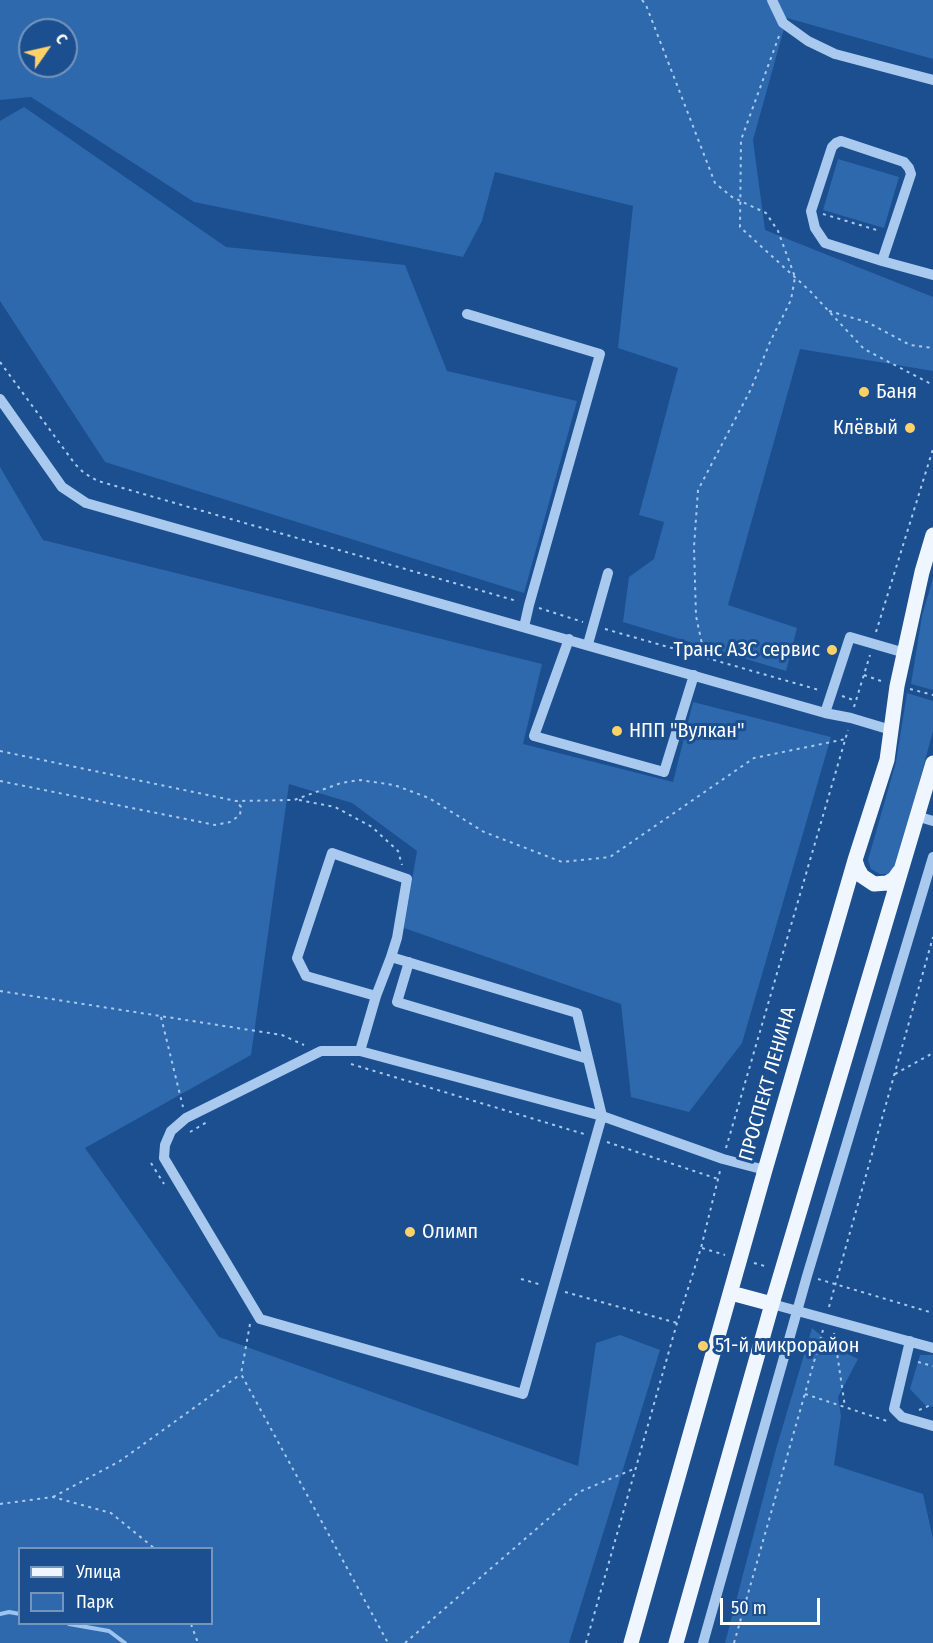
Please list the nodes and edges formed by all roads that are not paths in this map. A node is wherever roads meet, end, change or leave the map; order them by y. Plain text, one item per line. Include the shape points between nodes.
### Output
1 (772, 0) edge
2 (933, 80) edge
3 (882, 261) junction
4 (933, 275) edge
5 (467, 314) dead end
6 (0, 399) edge
7 (933, 535) edge
8 (927, 567) edge
9 (608, 573) dead end
10 (524, 627) junction
11 (569, 639) junction
12 (588, 644) junction
13 (905, 653) junction
14 (694, 675) junction
15 (825, 713) junction
16 (891, 730) junction
17 (933, 763) edge
18 (916, 816) junction
19 (933, 821) edge
20 (933, 857) edge
21 (855, 860) junction
22 (900, 872) junction
23 (392, 957) junction
24 (409, 962) junction
25 (376, 996) junction
26 (360, 1051) junction
27 (588, 1059) junction
28 (602, 1116) junction
29 (765, 1170) junction
30 (731, 1293) junction
31 (772, 1304) junction
32 (798, 1310) junction
33 (910, 1341) junction
34 (933, 1348) edge
35 (933, 1426) edge
36 (631, 1643) edge
37 (676, 1643) edge
38 (703, 1643) edge

1 - 2 street via 783,23 808,41 835,54
3 - 3 street via 825,243 815,228 811,211 832,147 841,141 904,162 909,168 911,174
3 - 4 street
5 - 10 street via 600,354
6 - 10 street via 62,487 86,503
7 - 8 main road, ПРОСПЕКТ ЛЕНИНА
8 - 13 main road, ПРОСПЕКТ ЛЕНИНА
9 - 12 street
10 - 11 street
11 - 12 street
11 - 14 street via 534,736 664,772
12 - 14 street
13 - 15 street via 850,637
13 - 16 main road, ПРОСПЕКТ ЛЕНИНА
14 - 15 street
15 - 16 street
16 - 21 main road, ПРОСПЕКТ ЛЕНИНА via 887,760
17 - 18 main road
18 - 19 street
18 - 22 main road
20 - 32 street
21 - 22 main road via 862,876 874,884 887,883
21 - 29 main road, ПРОСПЕКТ ЛЕНИНА
22 - 31 main road
23 - 24 street
23 - 25 street
23 - 25 street via 407,879 332,853 297,958 306,976
24 - 27 street via 577,1013
24 - 27 street via 397,1002
25 - 26 street
26 - 28 street
26 - 28 street via 321,1051 186,1118 171,1131 164,1158 260,1319 523,1394
27 - 28 street
28 - 29 street
29 - 30 main road, ПРОСПЕКТ ЛЕНИНА
30 - 31 main road
30 - 36 main road, ПРОСПЕКТ ЛЕНИНА
31 - 32 street
31 - 37 main road
32 - 33 street
32 - 38 street
33 - 34 street
33 - 35 street via 894,1409 902,1417

